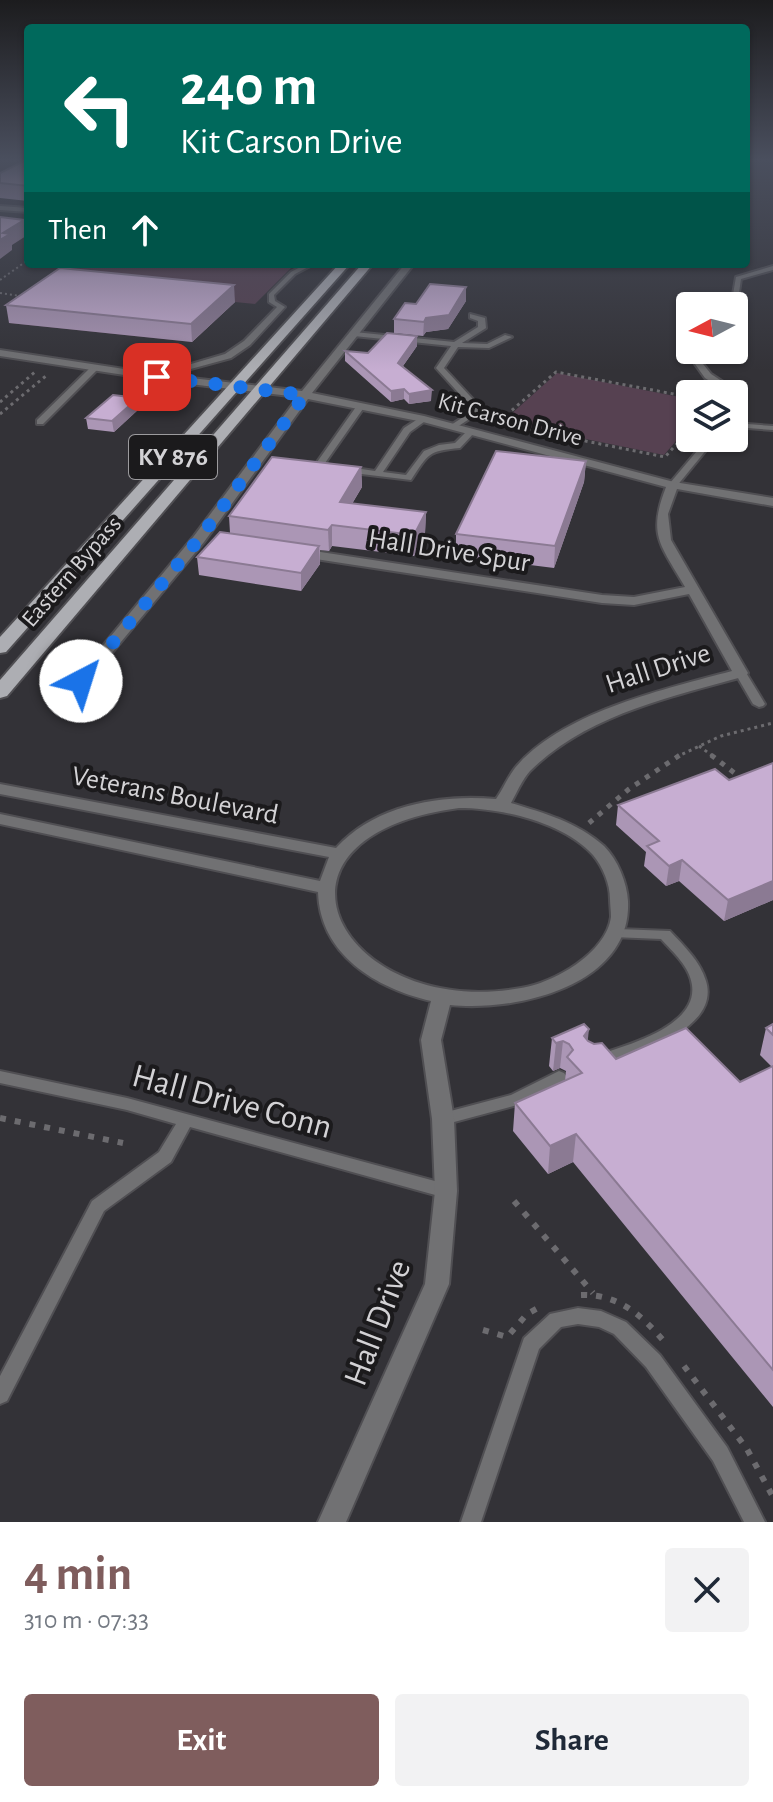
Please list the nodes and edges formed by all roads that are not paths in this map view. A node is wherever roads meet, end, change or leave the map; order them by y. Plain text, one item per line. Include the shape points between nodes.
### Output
1 (0, 229) edge
2 (24, 231) edge
3 (303, 268) edge
4 (341, 268) edge
5 (365, 268) edge
6 (407, 268) edge
7 (773, 268) edge
8 (736, 292) edge
9 (473, 316) dead end
10 (354, 334) junction
11 (508, 337) dead end
12 (457, 344) junction
13 (0, 353) edge
14 (699, 364) edge
15 (95, 368) junction
16 (157, 377) junction
17 (714, 380) edge
18 (235, 387) junction
19 (260, 390) junction
20 (305, 395) junction
21 (361, 406) junction
22 (424, 419) junction
23 (40, 422) dead end
24 (748, 426) edge
25 (454, 427) junction
26 (773, 428) edge
27 (471, 432) junction
28 (700, 452) edge
29 (377, 474) junction
30 (673, 485) junction
31 (773, 502) edge
32 (281, 550) edge
33 (691, 590) junction
34 (0, 648) edge
35 (741, 673) junction
36 (81, 681) dead end
37 (0, 692) edge
38 (759, 704) dead end
39 (0, 789) edge
40 (500, 805) junction
41 (0, 819) edge
42 (340, 854) junction
43 (325, 888) junction
44 (618, 934) junction
45 (442, 997) junction
46 (592, 1063) edge
47 (0, 1077) edge
48 (559, 1077) dead end
49 (443, 1119) junction
50 (186, 1120) junction
51 (446, 1191) junction
52 (0, 1395) edge
53 (332, 1522) edge
54 (471, 1522) edge
55 (755, 1522) edge

1 - 2 lane
3 - 16 lane via 271,295 281,307 247,343 228,356
4 - 18 main road, Eastern Bypass / KY 876
5 - 19 main road, Eastern Bypass / KY 876
6 - 10 street
7 - 8 lane via 738,278
9 - 12 lane via 482,320 482,328
10 - 12 lane
10 - 20 street
11 - 12 lane via 484,347
12 - 25 lane via 441,372 479,410
13 - 15 street, Kit Carson Drive
14 - 17 lane
15 - 16 street, Kit Carson Drive
15 - 23 lane
16 - 18 street, Kit Carson Drive
18 - 19 street, Kit Carson Drive
18 - 34 main road, Eastern Bypass / KY 876
19 - 20 street, Kit Carson Drive
19 - 37 main road, Eastern Bypass / KY 876
20 - 21 street, Kit Carson Drive
20 - 36 street via 205,540
21 - 22 street, Kit Carson Drive
21 - 29 lane via 319,465
22 - 25 street, Kit Carson Drive
22 - 29 lane via 407,430
24 - 26 lane
25 - 27 street, Kit Carson Drive
27 - 29 lane via 457,446 437,445 426,451 408,478
27 - 30 street, Kit Carson Drive
28 - 30 lane, Hall Drive
30 - 31 street, Kit Carson Drive
30 - 33 street, Hall Drive via 662,514 663,534
32 - 33 street, Hall Drive Spur via 602,599 634,601
33 - 35 street, Hall Drive
35 - 38 lane
35 - 40 street, Hall Drive via 670,693 584,727 527,765
39 - 42 street, Veterans Boulevard
40 - 42 street via 459,803 411,810 370,827
40 - 44 street via 545,817 603,855 619,881 623,908
41 - 43 street, Veterans Boulevard
42 - 43 street
43 - 45 street via 327,915 341,942 366,966 400,985
44 - 45 street via 580,975 540,993 492,1001
44 - 46 lane via 665,934 697,970 702,994 694,1016 662,1037
45 - 49 street, Hall Drive via 431,1040
47 - 50 lane, Hall Drive Conn
48 - 49 lane via 515,1100
49 - 51 street, Hall Drive
50 - 51 lane, Hall Drive Conn
50 - 52 lane via 165,1157 98,1206
51 - 53 street, Hall Drive via 437,1284
54 - 55 lane via 531,1344 556,1320 578,1316 620,1328 653,1361 720,1454

